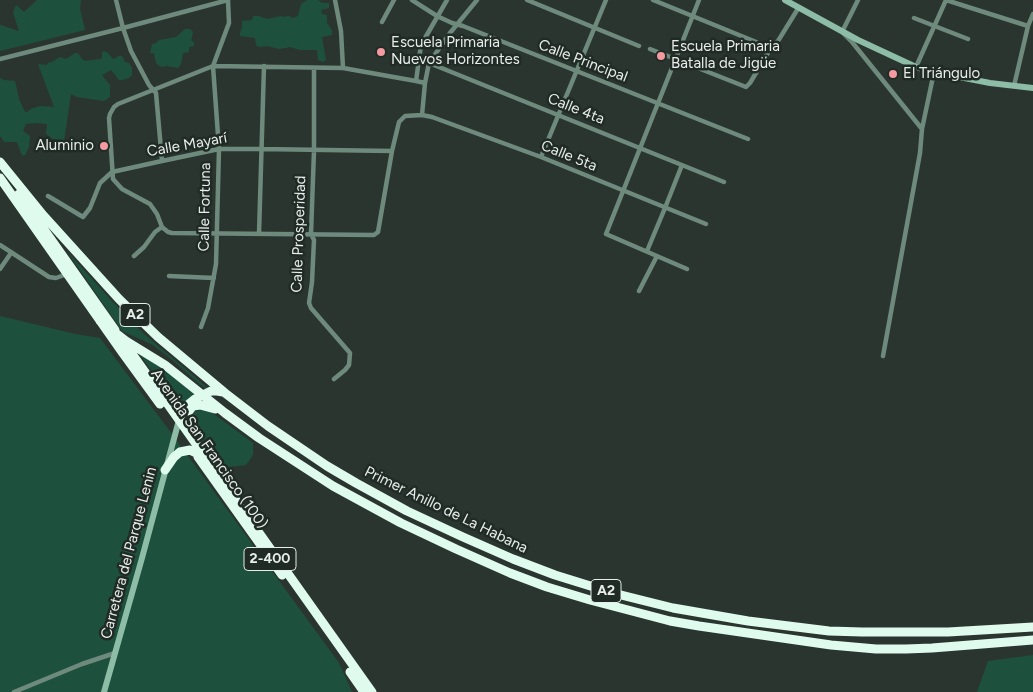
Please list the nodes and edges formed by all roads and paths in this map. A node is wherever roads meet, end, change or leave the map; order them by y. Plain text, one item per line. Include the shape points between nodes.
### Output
1 (116, 0) edge
2 (228, 0) edge
3 (335, 0) edge
4 (394, 0) edge
5 (412, 0) edge
6 (447, 0) edge
7 (477, 0) edge
8 (527, 0) edge
9 (606, 0) edge
10 (653, 0) edge
11 (699, 0) edge
12 (785, 0) edge
13 (858, 0) edge
14 (946, 0) edge
15 (799, 7) junction
16 (1033, 14) edge
17 (437, 16) junction
18 (693, 16) junction
19 (914, 18) dead end
20 (382, 22) dead end
21 (456, 24) junction
22 (934, 26) junction
23 (1028, 26) junction
24 (123, 28) junction
25 (594, 28) junction
26 (842, 32) junction
27 (968, 39) dead end
28 (639, 46) dead end
29 (772, 46) junction
30 (650, 49) dead end
31 (419, 57) junction
32 (0, 59) edge
33 (675, 59) junction
34 (429, 63) junction
35 (213, 66) junction
36 (264, 66) junction
37 (916, 67) junction
38 (314, 68) junction
39 (343, 68) junction
40 (576, 72) junction
41 (934, 72) junction
42 (416, 80) junction
43 (425, 84) junction
44 (1014, 86) junction
45 (1033, 88) edge
46 (154, 90) junction
47 (658, 103) junction
48 (422, 115) junction
49 (558, 115) junction
50 (922, 130) junction
51 (748, 139) dead end
52 (640, 148) junction
53 (218, 149) junction
54 (262, 149) junction
55 (314, 151) junction
56 (392, 152) junction
57 (541, 158) junction
58 (162, 161) junction
59 (0, 162) edge
60 (682, 165) junction
61 (0, 167) edge
62 (112, 172) junction
63 (0, 178) edge
64 (724, 182) dead end
65 (623, 191) junction
66 (48, 196) dead end
67 (665, 208) junction
68 (706, 224) dead end
69 (162, 227) junction
70 (217, 234) junction
71 (259, 234) junction
72 (311, 234) junction
73 (0, 245) edge
74 (647, 251) junction
75 (11, 253) junction
76 (134, 256) dead end
77 (657, 256) junction
78 (0, 269) edge
79 (687, 269) dead end
80 (67, 274) junction
81 (169, 276) dead end
82 (214, 278) junction
83 (639, 290) dead end
84 (100, 321) junction
85 (201, 327) dead end
86 (120, 336) junction
87 (883, 356) dead end
88 (334, 379) dead end
89 (225, 393) junction
90 (203, 396) junction
91 (188, 412) junction
92 (225, 413) junction
93 (178, 423) junction
94 (197, 450) junction
95 (165, 470) junction
96 (1033, 627) edge
97 (1033, 640) edge
98 (115, 654) junction
99 (14, 692) edge
100 (104, 692) edge
101 (364, 692) edge
102 (372, 692) edge

1 - 24 street
2 - 24 street
2 - 35 street, Calle Fortuna via 229,23
3 - 39 street
4 - 20 street
5 - 17 street, Calle Principal
6 - 17 street
7 - 21 street
8 - 25 street
9 - 25 street
10 - 18 street
11 - 18 street
12 - 15 street
13 - 26 street
14 - 22 street
14 - 23 street
15 - 26 street
15 - 29 street
16 - 23 street
17 - 21 street, Calle Principal
17 - 31 street via 423,41
18 - 29 street
18 - 33 street
19 - 22 street
21 - 34 street
21 - 40 street, Calle Principal
22 - 27 street
22 - 37 street
23 - 44 street
24 - 32 street
24 - 46 street via 131,51
25 - 28 street
25 - 40 street
26 - 37 street
26 - 50 street
29 - 33 street via 748,86
30 - 33 street
31 - 34 street, Calle 4ta
31 - 42 street
33 - 47 street
34 - 43 street
34 - 49 street, Calle 4ta
35 - 36 street
35 - 46 street
35 - 53 street, Calle Fortuna
36 - 38 street
36 - 54 street
37 - 41 street
38 - 39 street
38 - 55 street, Calle Prosperidad
39 - 42 street
40 - 47 street, Calle Principal
40 - 49 street
41 - 44 street
41 - 50 street
42 - 43 street
43 - 48 street
44 - 45 street
46 - 58 street
46 - 62 street via 118,104 110,114
47 - 51 street, Calle Principal
47 - 52 street
48 - 56 street via 405,116 400,120
48 - 57 street, Calle 5ta
49 - 52 street, Calle 4ta
49 - 57 street
50 - 87 street
52 - 60 street, Calle 4ta
52 - 65 street
53 - 54 street, Calle Mayarí
53 - 58 street, Calle Mayarí
53 - 70 street, Calle Fortuna
54 - 55 street, Calle Mayarí
54 - 71 street
55 - 56 street, Calle Mayarí
55 - 72 street, Calle Prosperidad
56 - 72 street via 378,232 374,235
57 - 65 street, Calle 5ta
58 - 62 street, Calle Mayarí
59 - 89 highway, Primer Anillo de La Habana / A2 via 54,227 139,319
60 - 64 street, Calle 4ta
60 - 67 street
61 - 86 highway, 2-400
62 - 66 street via 100,183 83,217
62 - 69 street via 118,186 153,208
63 - 80 highway, A2
65 - 67 street, Calle 5ta
65 - 74 street via 606,234
67 - 68 street, Calle 5ta
67 - 74 street
69 - 70 street via 172,233
69 - 76 street
70 - 71 street
70 - 82 street, Calle Fortuna
71 - 72 street
72 - 88 street, Calle Prosperidad via 314,240 309,306 350,353 349,365
73 - 75 street
74 - 77 street
75 - 78 street
75 - 80 street via 49,277
77 - 79 street
77 - 83 street
80 - 84 highway, A2
81 - 82 street
82 - 85 street, Calle Fortuna
84 - 86 highway, A2
84 - 93 highway, Avenida San Francisco (100) / 2-400
86 - 90 highway, A2
86 - 93 highway, Avenida San Francisco (100) / 2-400
89 - 90 highway via 211,391
89 - 96 highway, Primer Anillo de La Habana / A2 via 327,466 407,510 512,559 613,593 711,615 829,631 938,632
90 - 92 highway, A2
90 - 93 highway via 186,406
91 - 92 highway via 193,406 200,405
91 - 93 highway
91 - 94 highway via 187,428
92 - 97 highway, Primer Anillo de La Habana / A2 via 310,472 401,523 510,573 590,600 670,621 831,645 915,648
93 - 94 highway, Avenida San Francisco (100) / 2-400
93 - 95 street, Carretera del Parque Lenin
94 - 95 highway via 180,452
94 - 101 highway, Avenida San Francisco (100) / 2-400
94 - 102 highway, Avenida San Francisco (100) / 2-400
95 - 98 street, Carretera del Parque Lenin
98 - 99 street
98 - 100 street, Carretera del Parque Lenin

